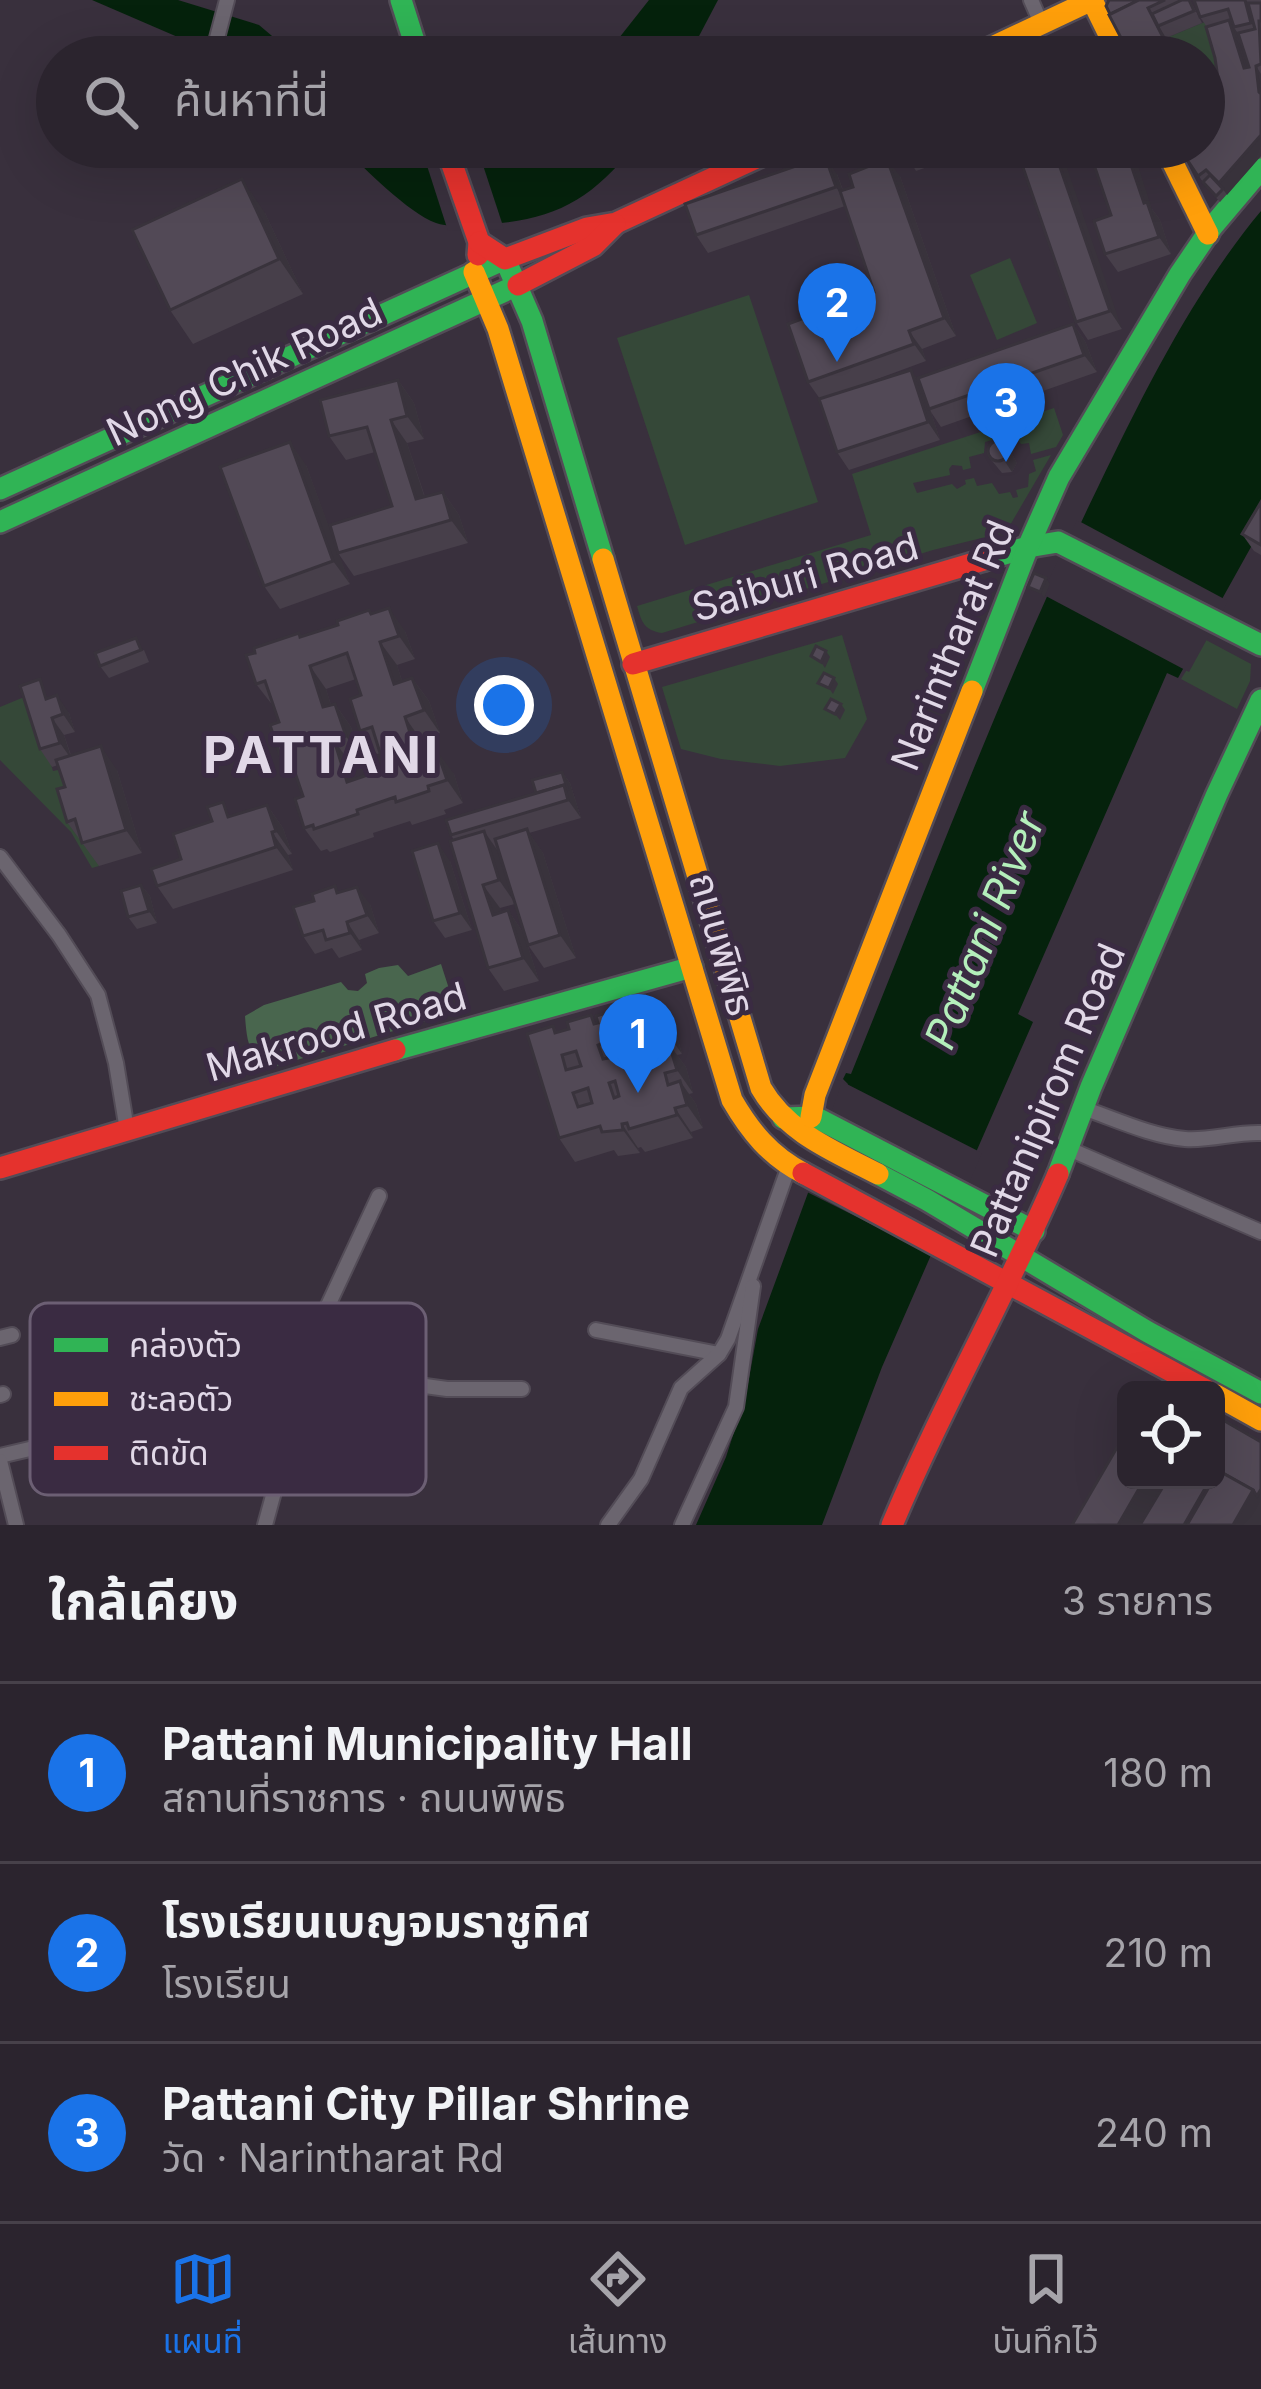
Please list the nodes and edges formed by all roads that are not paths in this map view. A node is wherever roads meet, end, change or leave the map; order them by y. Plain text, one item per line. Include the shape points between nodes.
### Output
1 (401, 0) edge
2 (1031, 0) edge
3 (1092, 0) edge
4 (226, 4) edge
5 (1042, 23) junction
6 (218, 36) edge
7 (412, 36) edge
8 (1015, 36) edge
9 (1110, 36) edge
10 (453, 168) edge
11 (735, 168) edge
12 (1175, 168) edge
13 (1261, 169) edge
14 (616, 224) junction
15 (1208, 234) junction
16 (478, 239) junction
17 (505, 259) junction
18 (474, 272) junction
19 (518, 285) junction
20 (486, 299) junction
21 (103, 441) junction
22 (116, 470) junction
23 (28, 476) junction
24 (0, 489) edge
25 (40, 504) junction
26 (0, 522) edge
27 (595, 535) junction
28 (565, 545) junction
29 (1028, 548) junction
30 (1255, 642) edge
31 (630, 656) junction
32 (598, 657) junction
33 (1261, 700) edge
34 (663, 762) junction
35 (633, 772) junction
36 (0, 856) edge
37 (694, 862) junction
38 (664, 871) junction
39 (723, 958) junction
40 (692, 968) junction
41 (1083, 1108) junction
42 (812, 1124) junction
43 (128, 1130) junction
44 (1261, 1133) edge
45 (1069, 1149) junction
46 (0, 1168) edge
47 (795, 1169) junction
48 (379, 1196) dead end
49 (1034, 1231) junction
50 (1261, 1232) edge
51 (1023, 1256) junction
52 (755, 1269) junction
53 (1000, 1277) junction
54 (329, 1303) edge
55 (596, 1330) dead end
56 (718, 1354) junction
57 (1191, 1381) edge
58 (426, 1386) edge
59 (522, 1389) dead end
60 (1261, 1393) edge
61 (1225, 1404) edge
62 (1261, 1420) edge
63 (30, 1451) edge
64 (0, 1459) edge
65 (273, 1495) edge
66 (16, 1525) edge
67 (265, 1525) edge
68 (608, 1525) edge
69 (682, 1525) edge
70 (892, 1525) edge

1 - 7 main road
2 - 5 street
3 - 5 main road
3 - 9 main road
4 - 6 street
5 - 8 main road
10 - 16 main road
11 - 14 main road
12 - 15 main road
13 - 15 main road, Narintharat Rd
14 - 17 main road
14 - 19 main road, Nong Chik Road via 593,247
15 - 29 main road, Narintharat Rd via 1059,477
16 - 17 main road
16 - 18 main road
17 - 18 main road
17 - 19 main road, ถนนพิพิธ
18 - 20 main road, ถนนพิพิธ
18 - 21 main road
19 - 20 main road, Nong Chik Road
19 - 27 main road, ถนนพิพิธ
20 - 22 main road, Nong Chik Road
20 - 28 main road, ถนนพิพิธ
21 - 22 main road
21 - 23 main road
22 - 25 main road, Nong Chik Road
23 - 24 main road
23 - 25 main road
25 - 26 main road, Nong Chik Road
27 - 28 main road
27 - 31 main road, ถนนพิพิธ
28 - 32 main road, ถนนพิพิธ
29 - 30 main road, Saiburi Road via 1067,545
29 - 31 main road, Saiburi Road
29 - 42 main road, Narintharat Rd via 815,1095
31 - 32 main road, Saiburi Road
31 - 34 main road, ถนนพิพิธ
32 - 35 main road, ถนนพิพิธ
33 - 41 main road, Pattanipirom Road
34 - 35 main road
34 - 37 main road, ถนนพิพิธ
35 - 38 main road, ถนนพิพิธ
36 - 43 street via 98,995
37 - 38 main road
37 - 39 main road, ถนนพิพิธ
38 - 40 main road, ถนนพิพิธ
39 - 40 main road, Makrood Road
39 - 42 main road, ถนนพิพิธ via 772,1109
40 - 43 main road, Makrood Road
40 - 47 main road, ถนนพิพิธ via 732,1100 767,1151
41 - 44 street via 1181,1139
41 - 45 main road, Pattanipirom Road
42 - 49 main road, ถนนพิพิธ
42 - 51 main road, ถนนพิพิธ
43 - 46 main road, Makrood Road
45 - 49 main road, Pattanipirom Road
45 - 50 street
47 - 52 street
47 - 53 main road, ถนนพิพิธ
48 - 54 street
49 - 51 main road, Pattanipirom Road
51 - 53 main road, Pattanipirom Road
51 - 60 main road, ถนนพิพิธ
52 - 56 street
52 - 69 street via 736,1407
53 - 57 main road, ถนนพิพิธ
53 - 70 main road, Pattanipirom Road
55 - 56 street
56 - 68 street via 681,1388 641,1479
58 - 59 street
61 - 62 main road
63 - 64 street
64 - 66 street
65 - 67 street

